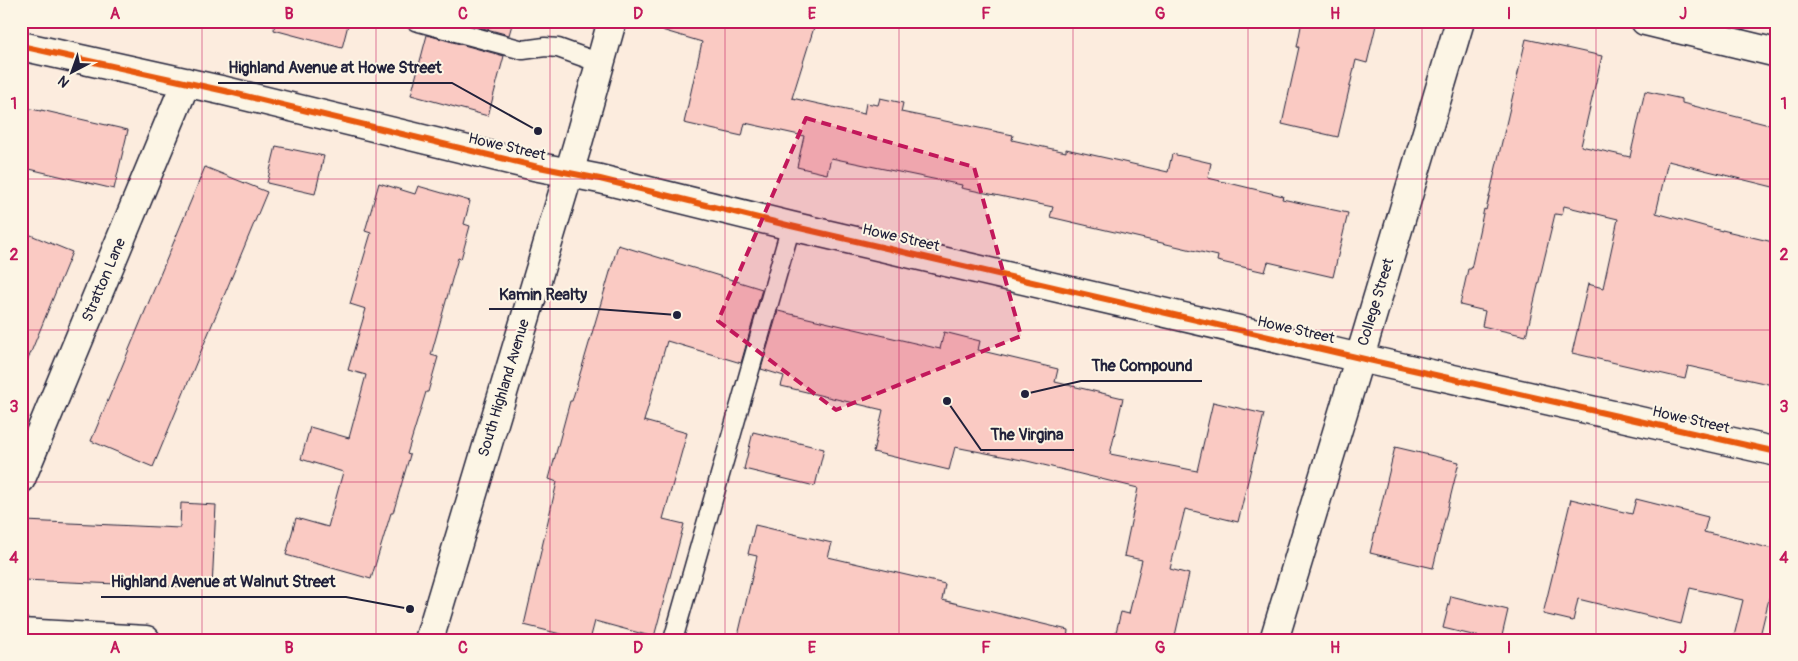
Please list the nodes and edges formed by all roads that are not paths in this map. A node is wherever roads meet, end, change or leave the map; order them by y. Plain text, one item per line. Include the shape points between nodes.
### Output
1 (415, 21) edge
2 (612, 21) edge
3 (1460, 21) edge
4 (1645, 21) edge
5 (21, 46) edge
6 (1777, 53) edge
7 (600, 63) junction
8 (186, 82) junction
9 (569, 173) junction
10 (792, 226) junction
11 (1360, 358) junction
12 (1777, 452) edge
13 (21, 479) edge
14 (21, 633) edge
15 (146, 640) edge
16 (429, 640) edge
17 (673, 640) edge
18 (1274, 640) edge

1 - 7 lane via 523,50 558,48
2 - 7 street, South Highland Avenue
3 - 11 street, College Street
4 - 6 street
5 - 8 street, Howe Street
7 - 9 street, South Highland Avenue
8 - 9 street, Howe Street
8 - 13 street, Stratton Lane
9 - 10 street, Howe Street
9 - 16 street, South Highland Avenue
10 - 11 street, Howe Street
10 - 17 lane
11 - 12 street, Howe Street
11 - 18 street, College Street
14 - 15 street

